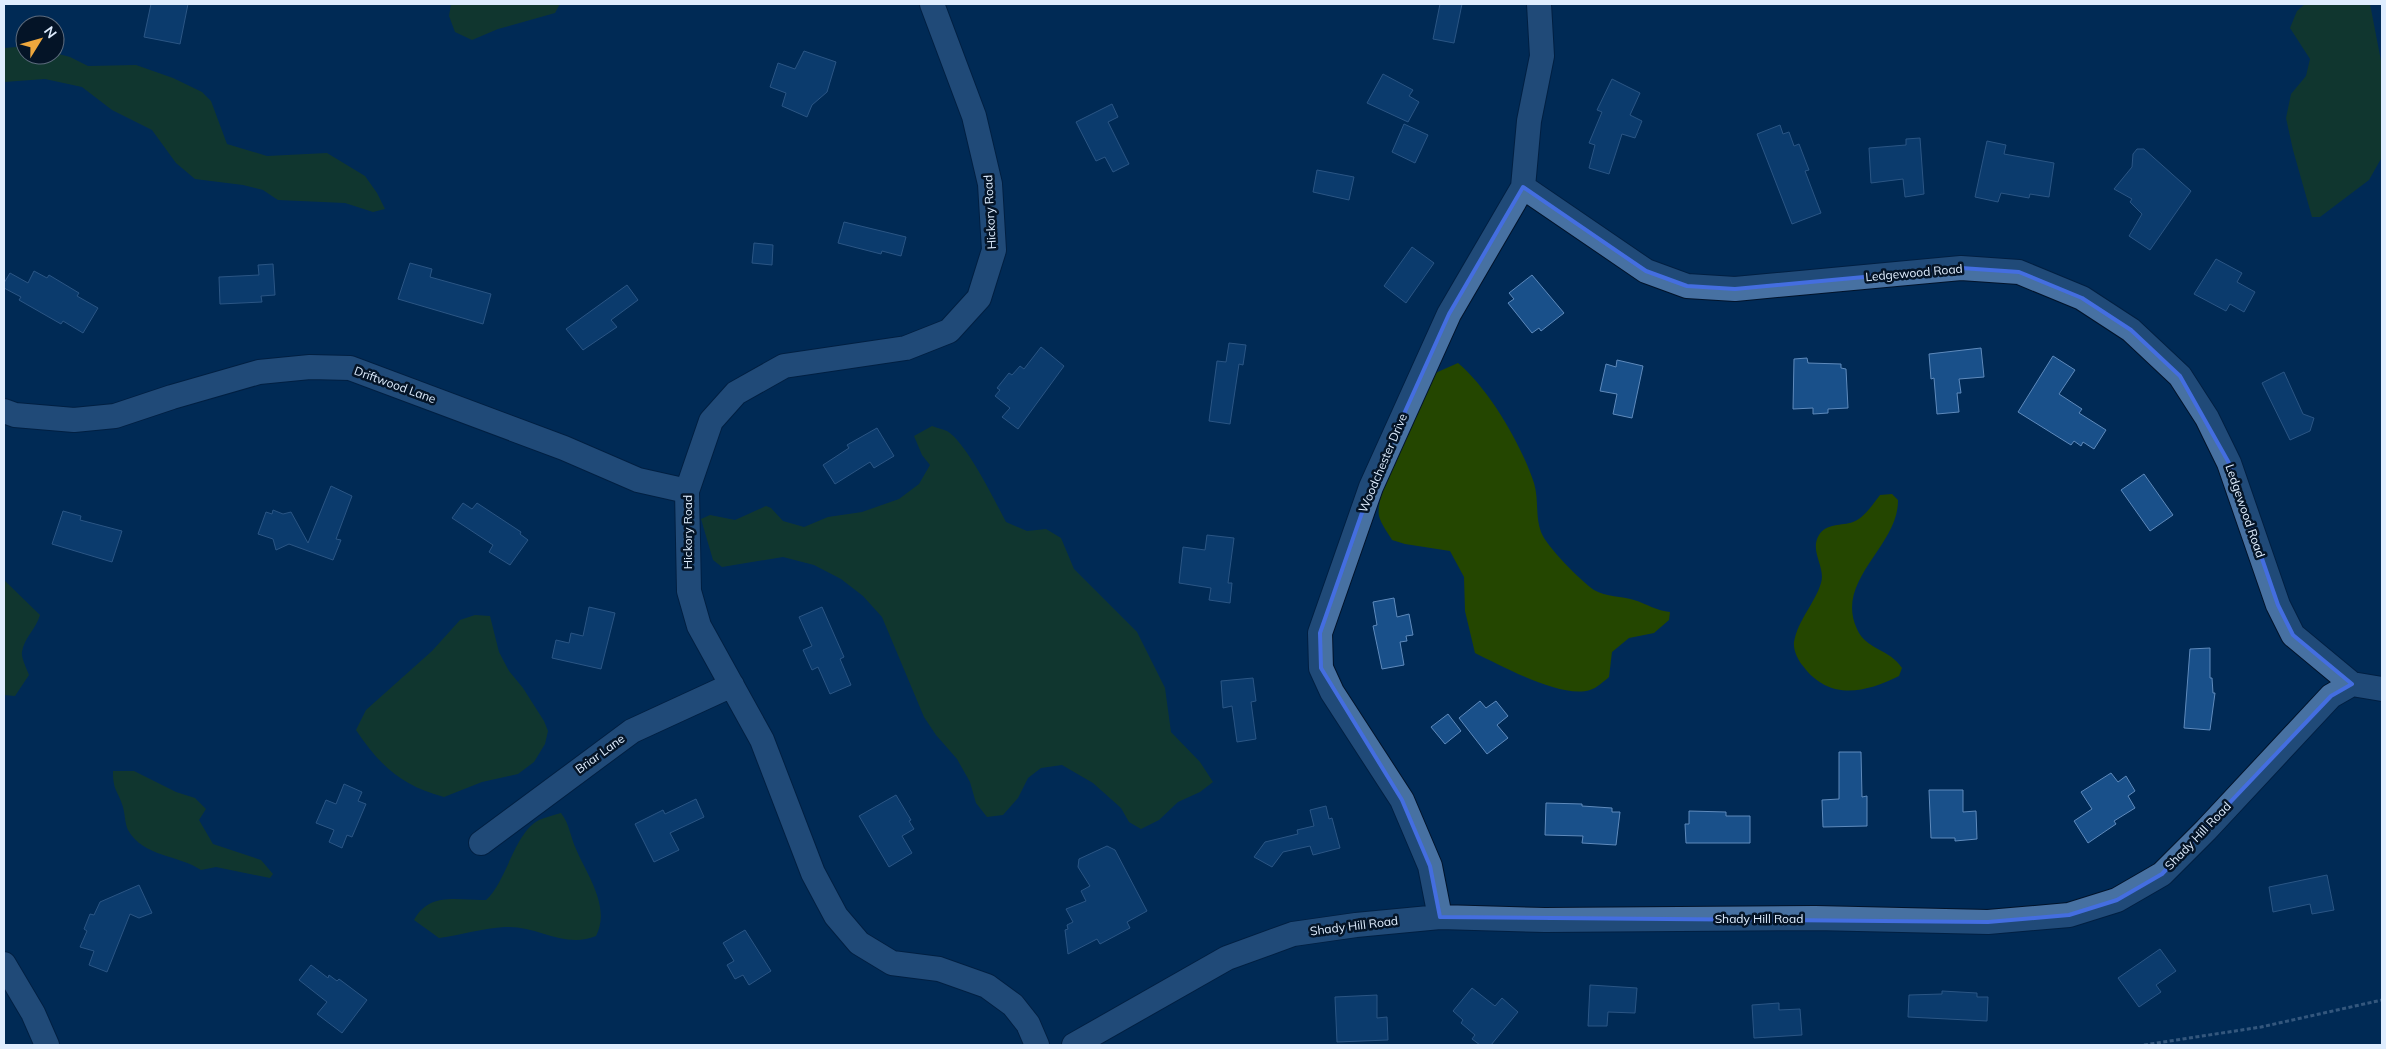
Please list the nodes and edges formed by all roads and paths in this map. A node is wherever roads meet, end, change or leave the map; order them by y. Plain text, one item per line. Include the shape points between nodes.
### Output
1 (932, 4) edge
2 (1539, 4) edge
3 (1523, 187) junction
4 (4, 411) edge
5 (688, 491) junction
6 (732, 684) junction
7 (2352, 684) junction
8 (2382, 689) edge
9 (481, 843) dead end
10 (1440, 917) junction
11 (4, 964) edge
12 (2382, 1000) edge
13 (47, 1045) edge
14 (1037, 1045) edge
15 (1074, 1045) edge
16 (2144, 1045) edge

1 - 5 street, Hickory Road via 974,116 990,184 994,250 979,298 949,331 906,348 784,366 736,393 711,421
2 - 3 street, Woodchester Drive via 1542,56 1529,121
3 - 7 street, Ledgewood Road via 1646,271 1687,286 1735,289 1961,268 2019,272 2082,298 2132,330 2180,376 2207,418 2229,463 2278,605 2293,635
3 - 10 street, Woodchester Drive via 1448,314 1371,487 1320,633 1321,668 1332,692 1402,800 1430,866
4 - 5 street, Driftwood Lane via 15,415 74,420 115,416 259,372 310,366 350,368 564,448 638,480
5 - 6 street, Hickory Road via 689,591 699,626
6 - 9 street, Briar Lane via 632,731
6 - 14 street, Hickory Road via 762,740 813,873 836,916 858,943 892,963 939,969 987,986 1013,1005 1028,1024
7 - 8 street
7 - 10 street, Shady Hill Road via 2331,696 2162,874 2117,900 2069,915 1988,922
10 - 15 street, Shady Hill Road via 1293,934 1227,958
11 - 13 street via 33,1013
12 - 16 path via 2261,1027

